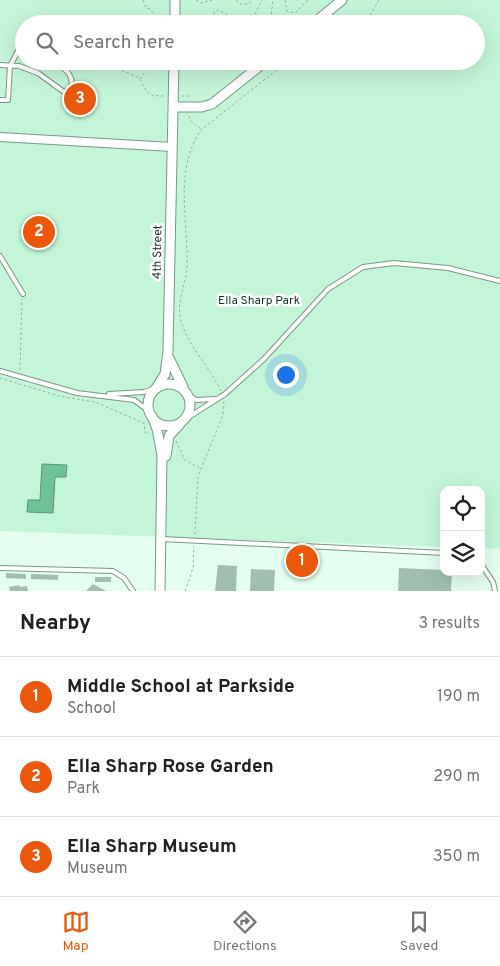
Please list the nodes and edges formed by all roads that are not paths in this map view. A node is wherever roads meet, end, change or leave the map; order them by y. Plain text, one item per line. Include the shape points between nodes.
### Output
1 (175, 0) edge
2 (342, 0) edge
3 (175, 15) edge
4 (324, 15) edge
5 (15, 57) edge
6 (0, 64) edge
7 (10, 66) junction
8 (15, 66) edge
9 (30, 70) edge
10 (65, 70) edge
11 (174, 70) edge
12 (255, 70) edge
13 (0, 100) edge
14 (173, 106) junction
15 (0, 137) edge
16 (172, 151) junction
17 (0, 256) edge
18 (500, 282) edge
19 (23, 294) dead end
20 (168, 350) junction
21 (0, 371) edge
22 (156, 388) junction
23 (187, 393) junction
24 (99, 394) junction
25 (215, 399) junction
26 (150, 414) junction
27 (183, 422) junction
28 (163, 471) junction
29 (160, 539) junction
30 (440, 553) edge
31 (0, 568) edge
32 (485, 570) edge
33 (133, 591) edge
34 (160, 591) edge
35 (495, 591) edge

1 - 3 street
2 - 4 street
5 - 7 lane
6 - 7 lane
7 - 8 lane
7 - 13 lane via 8,100
9 - 10 lane via 64,92 71,89 73,82
11 - 14 street, 4th Street
12 - 14 street via 212,104
14 - 16 street, 4th Street
15 - 16 street
16 - 20 street, 4th Street
17 - 19 lane
18 - 25 lane via 448,268 394,263 363,267 328,289 264,360
20 - 22 street, 4th Street via 165,374
20 - 23 street, 4th Street via 173,370
21 - 24 lane via 59,389
22 - 23 street via 178,385
22 - 24 lane via 144,392
22 - 26 street via 148,399
23 - 25 lane via 196,400
23 - 27 street via 190,407
24 - 26 lane via 134,400
25 - 27 lane
26 - 27 street via 164,426
26 - 28 street via 162,449
27 - 28 street via 170,436
28 - 29 street
29 - 30 lane
29 - 34 street
31 - 33 lane via 113,571 124,578
32 - 35 lane

